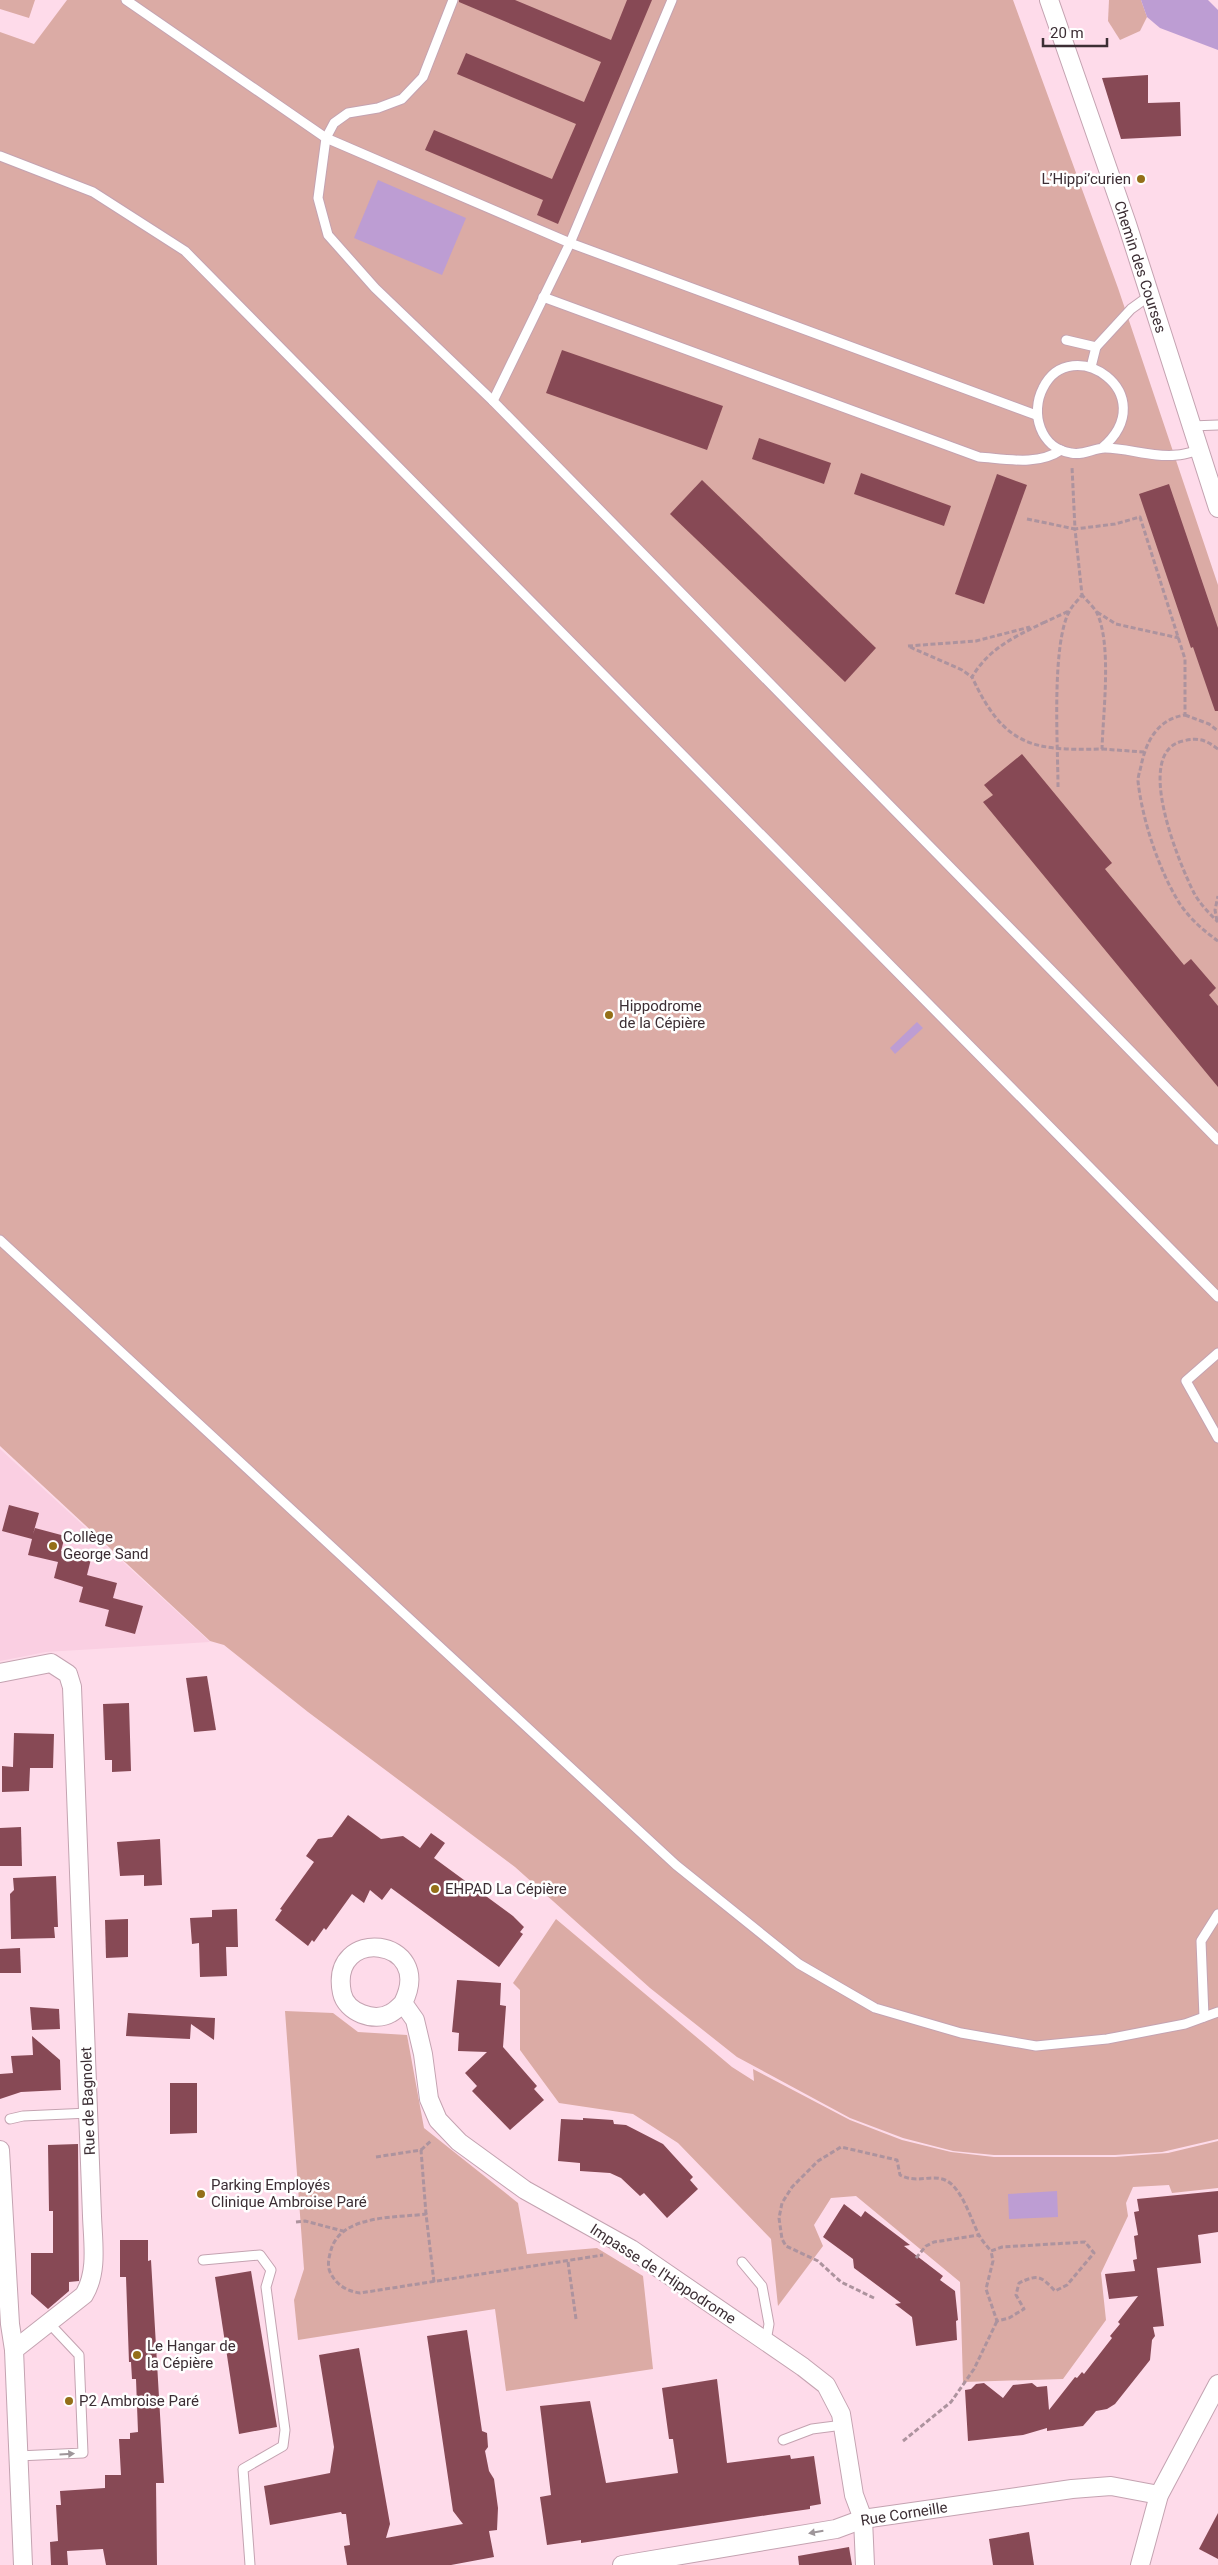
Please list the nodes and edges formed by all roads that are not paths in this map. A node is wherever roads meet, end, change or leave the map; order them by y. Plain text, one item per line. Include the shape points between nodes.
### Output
1 (126, 0) edge
2 (453, 0) edge
3 (672, 0) edge
4 (1049, 0) edge
5 (326, 138) junction
6 (0, 156) edge
7 (570, 243) junction
8 (1149, 296) junction
9 (543, 297) junction
10 (1066, 340) dead end
11 (1096, 347) junction
12 (1091, 367) junction
13 (493, 401) junction
14 (1036, 415) junction
15 (1218, 425) edge
16 (1191, 426) junction
17 (1102, 448) junction
18 (1061, 450) junction
19 (1199, 450) junction
20 (1218, 508) edge
21 (1218, 1140) edge
22 (0, 1240) edge
23 (1218, 1298) edge
24 (1218, 1353) edge
25 (1218, 1438) edge
26 (0, 1673) edge
27 (1218, 1914) edge
28 (403, 2004) junction
29 (1218, 2012) edge
30 (1204, 2017) junction
31 (89, 2113) junction
32 (10, 2119) dead end
33 (0, 2150) edge
34 (203, 2260) dead end
35 (742, 2262) dead end
36 (48, 2322) junction
37 (766, 2341) junction
38 (14, 2350) junction
39 (1218, 2384) edge
40 (843, 2425) junction
41 (783, 2440) dead end
42 (18, 2456) junction
43 (1159, 2495) junction
44 (863, 2519) junction
45 (630, 2564) edge
46 (23, 2565) edge
47 (250, 2565) edge
48 (865, 2565) edge
49 (1140, 2565) edge

1 - 5 lane
2 - 5 lane via 423,78 402,99 378,108 348,113 334,123
3 - 7 lane
4 - 8 street, Chemin des Courses
5 - 7 lane
5 - 13 lane via 318,198 328,235 375,288
6 - 23 lane via 93,192 185,251
7 - 9 lane
7 - 14 lane
8 - 11 lane via 1131,309
8 - 16 street, Chemin des Courses
9 - 13 lane
9 - 18 lane via 979,457 1050,458
10 - 11 lane
11 - 12 lane
12 - 14 lane via 1074,366 1058,372 1045,383 1037,398
12 - 17 lane via 1109,377 1124,403 1121,425 1114,438
13 - 21 lane
14 - 18 lane via 1040,430
15 - 16 lane
16 - 19 street, Chemin des Courses
17 - 18 lane via 1087,454
17 - 19 lane via 1177,455
19 - 20 street, Chemin des Courses
22 - 30 lane via 676,1865 799,1964 875,2008 961,2033 1036,2046 1107,2039
24 - 25 lane via 1186,1380
26 - 31 street, Rue de Bagnolet via 51,1663 68,1674 72,1687
27 - 30 lane via 1201,1941
28 - 28 street via 409,1991 410,1975 405,1962 387,1948 365,1947 348,1958 339,1978 343,1999 356,2012 379,2017 391,2014
28 - 37 street, Impasse de l'Hippodrome via 415,2020 429,2099 438,2120 459,2142 525,2190 631,2249
29 - 30 lane
31 - 32 lane
31 - 36 street, Rue de Bagnolet via 94,2270 84,2295
33 - 38 street
34 - 47 lane via 260,2255 270,2270 266,2286 285,2430 283,2446 243,2469
35 - 37 lane via 762,2286 769,2324
36 - 38 street, Rue de Bagnolet
42 -> 36 lane via 83,2453 79,2356
37 - 40 street, Impasse de l'Hippodrome via 826,2385
38 - 42 street
39 - 43 street
40 - 41 lane via 812,2429
40 - 44 street, Impasse de l'Hippodrome via 854,2495
42 - 46 street
43 - 44 street, Rue Corneille via 1111,2486 1072,2489
43 - 49 street
44 -> 45 street, Rue Corneille via 836,2529
44 - 48 street, Impasse de l'Hippodrome

